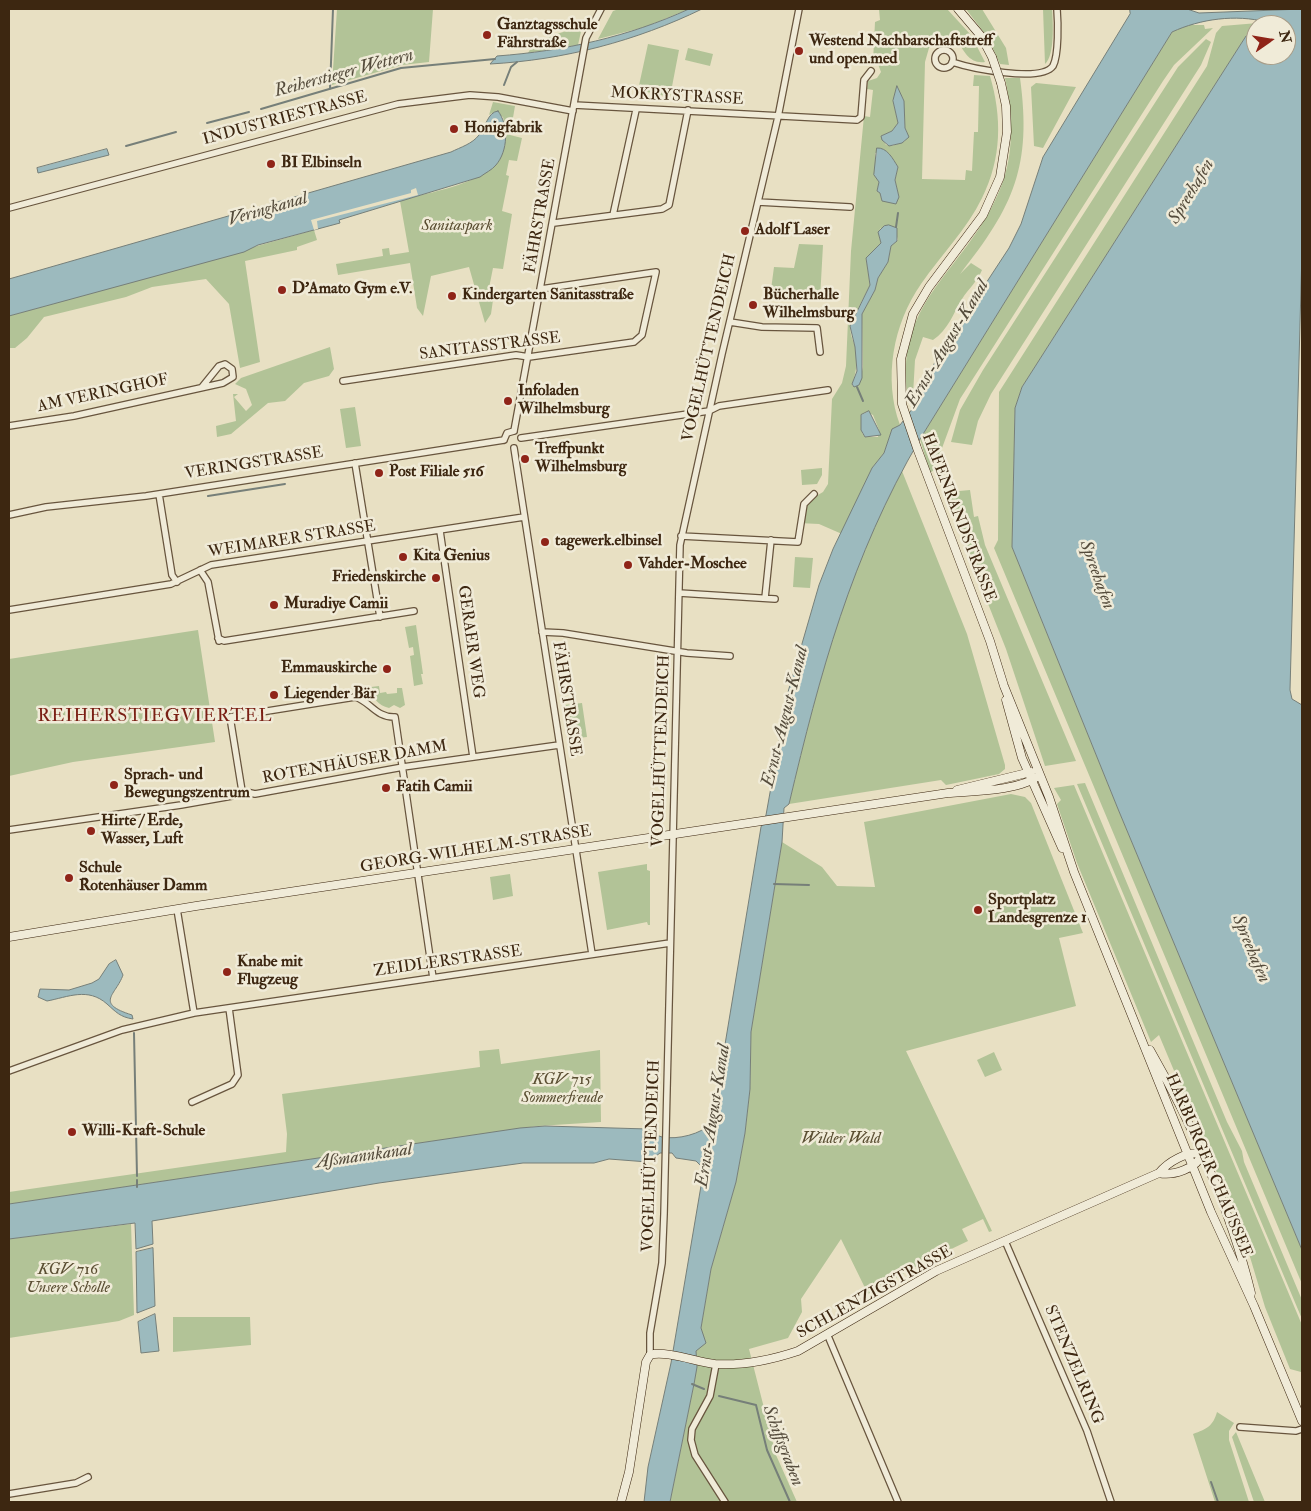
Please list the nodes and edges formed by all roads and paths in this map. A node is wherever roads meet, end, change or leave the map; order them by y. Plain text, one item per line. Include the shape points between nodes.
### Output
1 (601, 9) edge
2 (799, 9) edge
3 (958, 9) edge
4 (1057, 9) edge
5 (952, 62) dead end
6 (871, 71) dead end
7 (574, 108) junction
8 (636, 110) junction
9 (688, 110) junction
10 (778, 117) junction
11 (758, 202) junction
12 (850, 207) dead end
13 (9, 208) edge
14 (614, 215) junction
15 (554, 223) junction
16 (541, 289) junction
17 (730, 322) junction
18 (820, 352) dead end
19 (528, 357) junction
20 (343, 381) dead end
21 (202, 387) junction
22 (828, 390) dead end
23 (709, 411) junction
24 (9, 426) edge
25 (514, 431) junction
26 (521, 438) junction
27 (504, 440) junction
28 (514, 448) junction
29 (355, 463) junction
30 (159, 494) junction
31 (814, 494) dead end
32 (9, 515) edge
33 (524, 517) junction
34 (440, 530) junction
35 (682, 536) junction
36 (771, 540) junction
37 (368, 542) junction
38 (200, 570) junction
39 (177, 582) junction
40 (679, 592) junction
41 (765, 598) junction
42 (776, 599) dead end
43 (9, 610) edge
44 (414, 611) dead end
45 (380, 617) junction
46 (542, 632) junction
47 (678, 651) junction
48 (730, 656) dead end
49 (1004, 686) junction
50 (559, 745) junction
51 (473, 757) junction
52 (1022, 758) joint
53 (403, 768) junction
54 (1027, 771) junction
55 (1040, 775) junction
56 (1032, 781) junction
57 (242, 791) junction
58 (948, 793) junction
59 (9, 830) edge
60 (673, 834) junction
61 (575, 849) junction
62 (1074, 872) junction
63 (417, 873) junction
64 (178, 909) junction
65 (9, 937) edge
66 (670, 943) junction
67 (592, 954) junction
68 (433, 978) junction
69 (229, 1008) junction
70 (194, 1013) junction
71 (1142, 1035) junction
72 (9, 1071) edge
73 (192, 1102) dead end
74 (1202, 1154) junction
75 (1188, 1155) junction
76 (1192, 1166) junction
77 (1158, 1173) junction
78 (1005, 1241) junction
79 (1254, 1306) junction
80 (828, 1336) junction
81 (650, 1355) junction
82 (716, 1364) junction
83 (1302, 1421) edge
84 (1240, 1427) dead end
85 (1302, 1429) edge
86 (88, 1477) dead end
87 (9, 1494) edge
88 (622, 1502) edge
89 (725, 1502) edge
90 (898, 1502) edge
91 (1111, 1502) edge

1 - 7 street, FÄHRSTRASSE via 586,38
2 - 10 street, VOGELHÜTTENDEICH
3 - 49 main road, HAFENRANDSTRASSE, bridge via 992,57 1006,106 1008,132 1000,177 983,215 929,287 911,320 901,359 900,391 916,448
4 - 5 street via 1056,55 1048,70 1030,73 988,71
6 - 10 street, MOKRYSTRASSE via 864,80 861,117 857,120
7 - 8 street, MOKRYSTRASSE
7 - 13 street, INDUSTRIESTRASSE via 470,95 398,104
7 - 15 street, FÄHRSTRASSE
8 - 9 street, MOKRYSTRASSE
8 - 14 street
9 - 10 street, MOKRYSTRASSE
9 - 14 street via 668,206
10 - 11 street, VOGELHÜTTENDEICH
11 - 12 street
11 - 17 street, VOGELHÜTTENDEICH
14 - 15 street
15 - 16 street, FÄHRSTRASSE
16 - 19 street, FÄHRSTRASSE
16 - 19 street, SANITASSTRASSE via 656,272 639,339
17 - 18 street via 762,327 817,328
17 - 23 street, VOGELHÜTTENDEICH
19 - 20 street, SANITASSTRASSE via 516,355
19 - 25 street, FÄHRSTRASSE
21 - 21 street, AM VERINGHOF via 219,366 225,364 232,369 233,377 228,381
21 - 24 street, AM VERINGHOF via 74,416
22 - 23 street via 719,406
23 - 26 street
23 - 35 street, VOGELHÜTTENDEICH
25 - 26 street
25 - 27 street via 507,433
26 - 28 street via 520,444
27 - 28 street via 507,446
27 - 29 street, VERINGSTRASSE
28 - 33 street, FÄHRSTRASSE
29 - 30 street, VERINGSTRASSE
29 - 37 street
30 - 32 street, VERINGSTRASSE via 46,507
30 - 39 street via 172,575
31 - 36 street via 804,504 798,542
33 - 34 street, WEIMARER STRASSE
33 - 46 street, FÄHRSTRASSE
34 - 37 street, WEIMARER STRASSE
34 - 51 street, GERAER WEG
35 - 36 street
35 - 40 street, VOGELHÜTTENDEICH
36 - 41 street
37 - 38 street, WEIMARER STRASSE via 211,565
37 - 45 street
38 - 39 street, WEIMARER STRASSE
38 - 45 street via 208,582 218,640
39 - 43 street, WEIMARER STRASSE
40 - 41 street
40 - 47 street, VOGELHÜTTENDEICH
41 - 42 street
44 - 45 street
46 - 47 street
46 - 50 street, FÄHRSTRASSE
47 - 48 street
47 - 60 street, VOGELHÜTTENDEICH
49 - 52 main road, HAFENRANDSTRASSE via 1008,713
49 - 55 main road, HAFENRANDSTRASSE
50 - 51 street, ROTENHÄUSER DAMM
50 - 61 street, FÄHRSTRASSE
51 - 53 street, ROTENHÄUSER DAMM
52 - 54 main road, HARBURGER CHAUSSEE
53 - 57 street, ROTENHÄUSER DAMM via 255,794
53 - 57 street via 394,717 376,712 355,697 230,716
53 - 63 street
54 - 55 main road
54 - 56 main road, HARBURGER CHAUSSEE
54 - 58 main road, GEORG-WILHELM-STRASSE
55 - 56 main road, GEORG-WILHELM-STRASSE
55 - 62 main road, HARBURGER CHAUSSEE
56 - 58 main road, GEORG-WILHELM-STRASSE
56 - 62 main road, HARBURGER CHAUSSEE
57 - 59 street, ROTENHÄUSER DAMM via 232,796 181,805
58 - 60 main road, GEORG-WILHELM-STRASSE
60 - 61 main road, GEORG-WILHELM-STRASSE
60 - 66 street, VOGELHÜTTENDEICH
61 - 63 main road, GEORG-WILHELM-STRASSE
61 - 67 street, FÄHRSTRASSE
62 - 71 main road, HARBURGER CHAUSSEE
63 - 64 main road, GEORG-WILHELM-STRASSE
63 - 68 street
64 - 65 main road, GEORG-WILHELM-STRASSE
64 - 70 street
66 - 67 street, ZEIDLERSTRASSE
66 - 81 street, VOGELHÜTTENDEICH via 662,1263 650,1333
67 - 68 street, ZEIDLERSTRASSE
68 - 69 street, ZEIDLERSTRASSE
69 - 70 street, ZEIDLERSTRASSE
69 - 73 street via 238,1075 232,1084
70 - 72 street, ZEIDLERSTRASSE via 122,1030
71 - 74 main road, HARBURGER CHAUSSEE
71 - 75 main road, HARBURGER CHAUSSEE via 1157,1082
74 - 75 main road, SCHLENZIGSTRASSE
74 - 76 main road, SCHLENZIGSTRASSE
74 - 79 main road, HARBURGER CHAUSSEE via 1243,1259
75 - 76 main road, HARBURGER CHAUSSEE
75 - 77 main road, SCHLENZIGSTRASSE
76 - 77 main road, SCHLENZIGSTRASSE via 1168,1175
76 - 79 main road, HARBURGER CHAUSSEE
77 - 78 main road, SCHLENZIGSTRASSE
78 - 80 main road, SCHLENZIGSTRASSE via 936,1271
78 - 91 street, STENZELRING via 1087,1431
79 - 83 main road, HARBURGER CHAUSSEE
80 - 82 main road, SCHLENZIGSTRASSE via 775,1358
80 - 90 street
81 - 82 main road, SCHLENZIGSTRASSE
81 - 88 main road, VOGELHÜTTENDEICH via 646,1362
82 - 89 street via 710,1396 690,1436 693,1450
84 - 85 street
86 - 87 street via 76,1483

